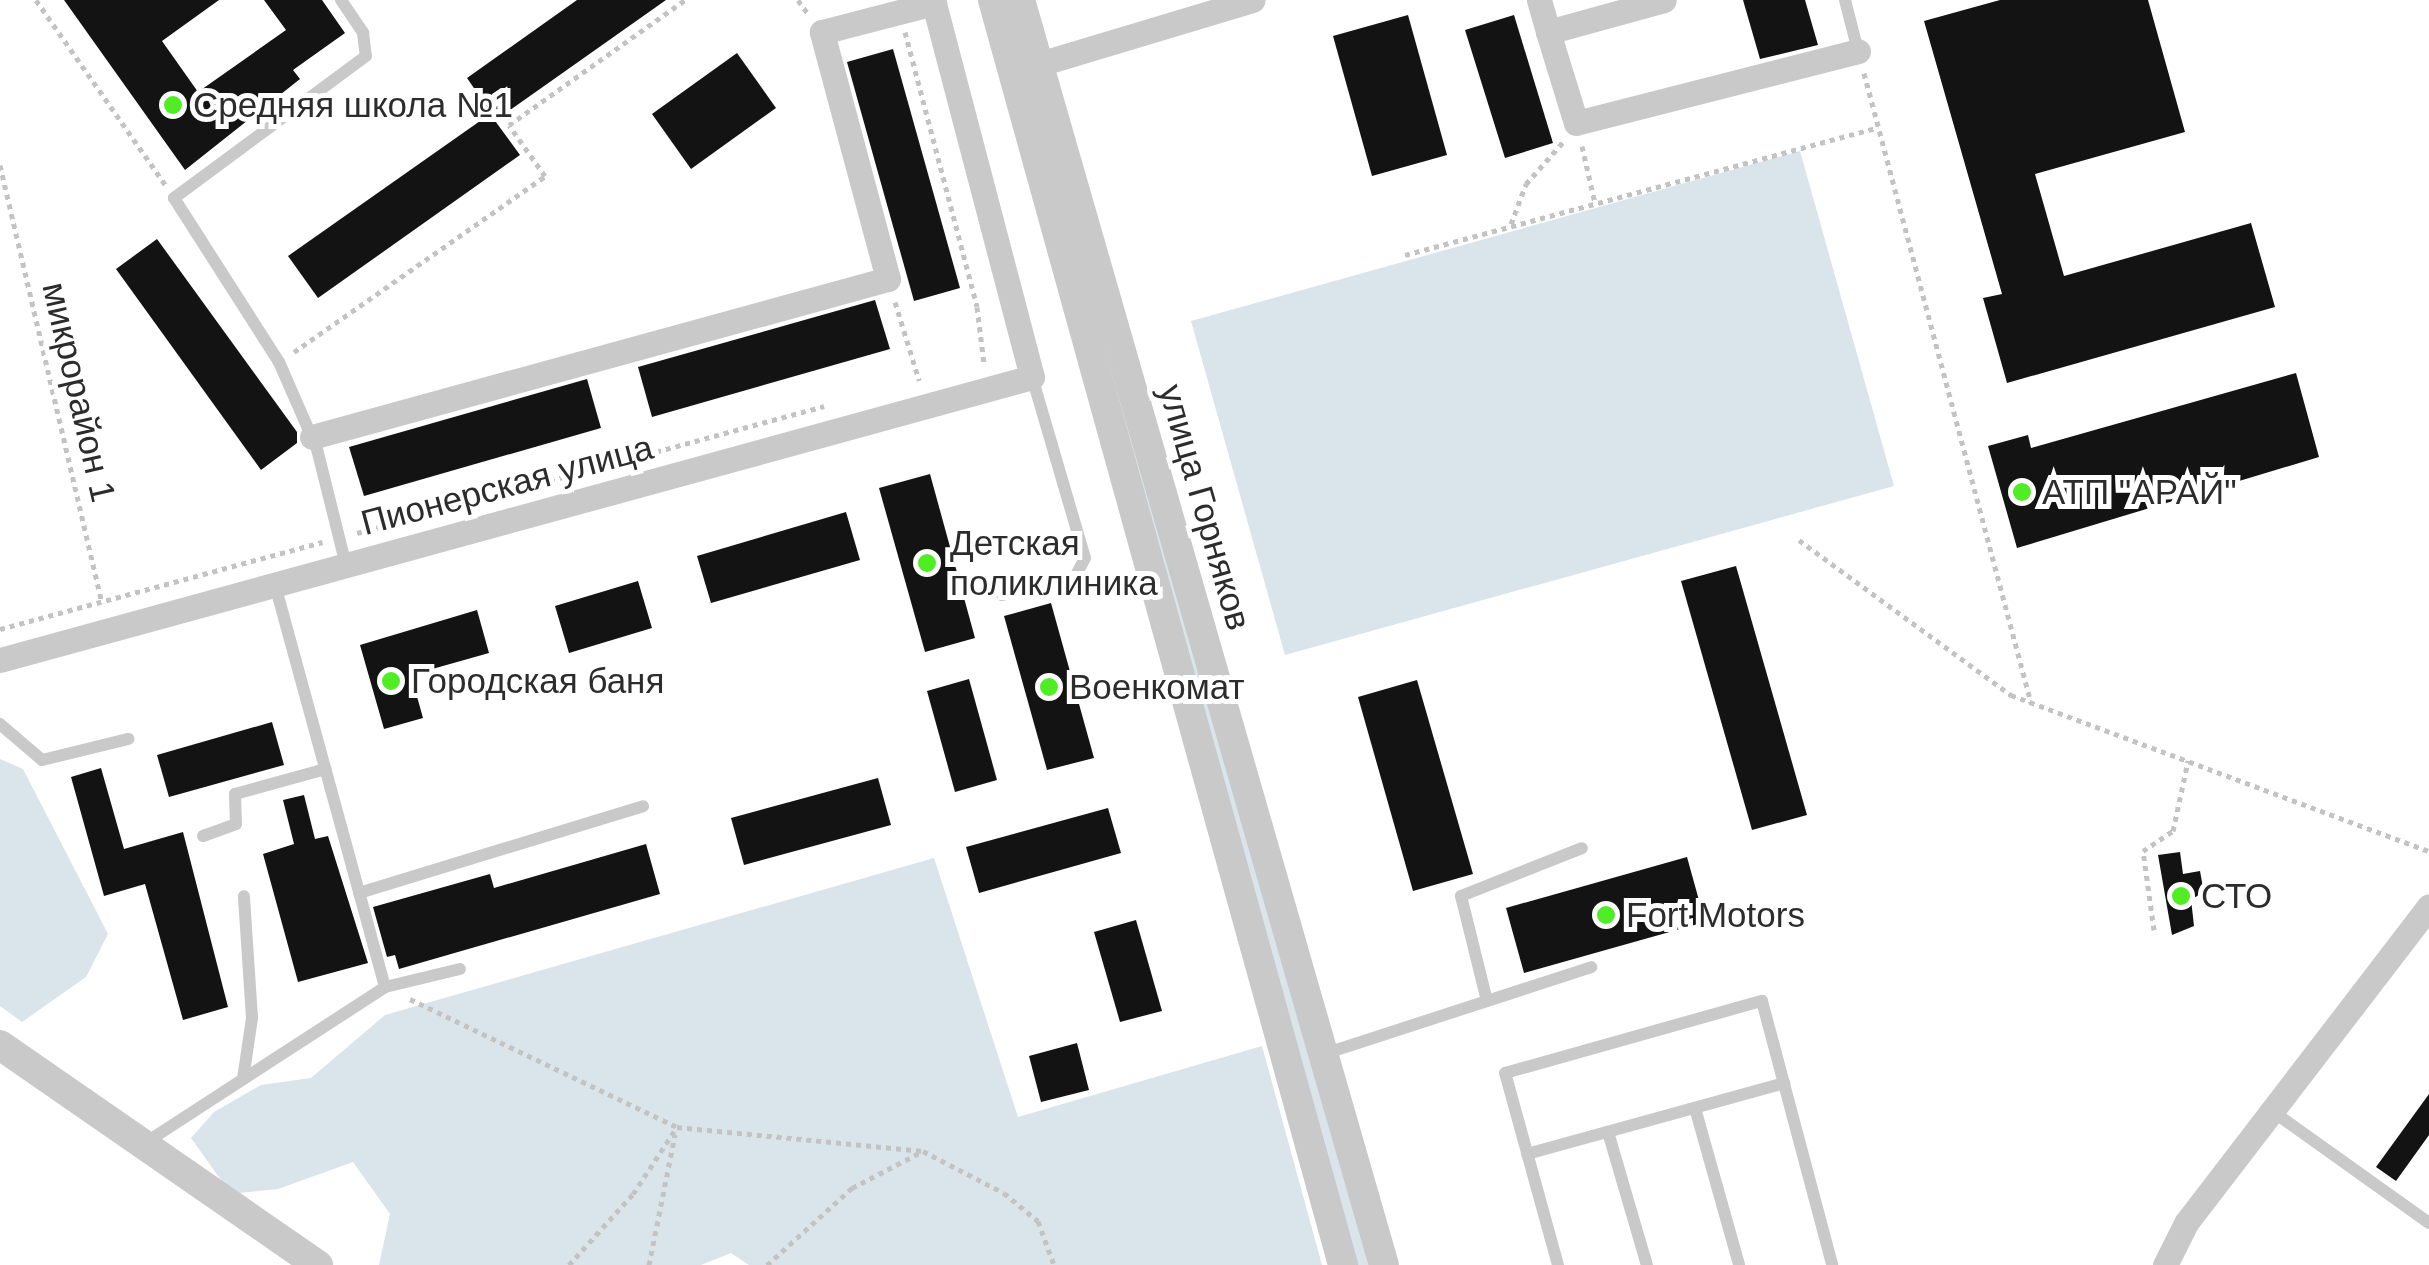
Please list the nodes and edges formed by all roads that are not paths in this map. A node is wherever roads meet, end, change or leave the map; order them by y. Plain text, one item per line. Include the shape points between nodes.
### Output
1 (341, 0) edge
2 (993, 0) edge
3 (1020, 0) edge
4 (1252, 0) edge
5 (1539, 0) edge
6 (1664, 0) edge
7 (1844, 0) edge
8 (934, 2) edge
9 (1548, 32) junction
10 (1858, 51) joint
11 (1036, 65) junction
12 (1032, 376) junction
13 (312, 437) junction
14 (346, 565) junction
15 (275, 584) junction
16 (1002, 595) dead end
17 (0, 660) edge
18 (0, 724) edge
19 (128, 739) dead end
20 (326, 769) junction
21 (643, 806) dead end
22 (203, 836) dead end
23 (1582, 848) dead end
24 (359, 892) junction
25 (244, 896) dead end
26 (2429, 906) edge
27 (1591, 967) dead end
28 (460, 969) dead end
29 (385, 987) junction
30 (1488, 1001) junction
31 (0, 1045) edge
32 (1327, 1054) junction
33 (243, 1079) junction
34 (1784, 1083) junction
35 (1695, 1108) junction
36 (2272, 1111) junction
37 (1608, 1132) junction
38 (143, 1144) junction
39 (1527, 1154) junction
40 (2429, 1222) edge
41 (318, 1265) edge
42 (1342, 1265) edge
43 (1384, 1265) edge
44 (1558, 1265) edge
45 (1646, 1265) edge
46 (1739, 1265) edge
47 (1832, 1265) edge
48 (2165, 1265) edge

1 - 13 lane via 364,32 366,56 174,198 279,362
2 - 42 street, улица Горняков
3 - 11 street, улица Горняков
4 - 11 street
5 - 9 street
6 - 9 street
7 - 10 lane
8 - 12 street
8 - 13 street via 822,32 888,280
9 - 10 street via 1576,124
11 - 32 street, улица Горняков
12 - 14 street, Пионерская улица
12 - 16 lane via 1085,558 1076,576
13 - 14 lane
14 - 15 street, Пионерская улица
15 - 17 street, Пионерская улица
15 - 20 lane
18 - 19 lane via 42,760
20 - 22 lane via 235,794 236,824
20 - 24 lane
21 - 24 lane
23 - 30 lane via 1461,896
24 - 29 lane
25 - 33 lane via 252,1018
26 - 36 street
27 - 30 lane
28 - 29 lane
29 - 33 lane
30 - 32 lane
31 - 38 street
32 - 43 street, улица Горняков
33 - 38 lane
34 - 35 lane
34 - 39 lane via 1762,1001 1505,1074
34 - 47 lane
35 - 37 lane
35 - 46 lane
36 - 40 lane
36 - 48 street via 2186,1223
37 - 39 lane
37 - 45 lane
38 - 41 street
39 - 44 lane

